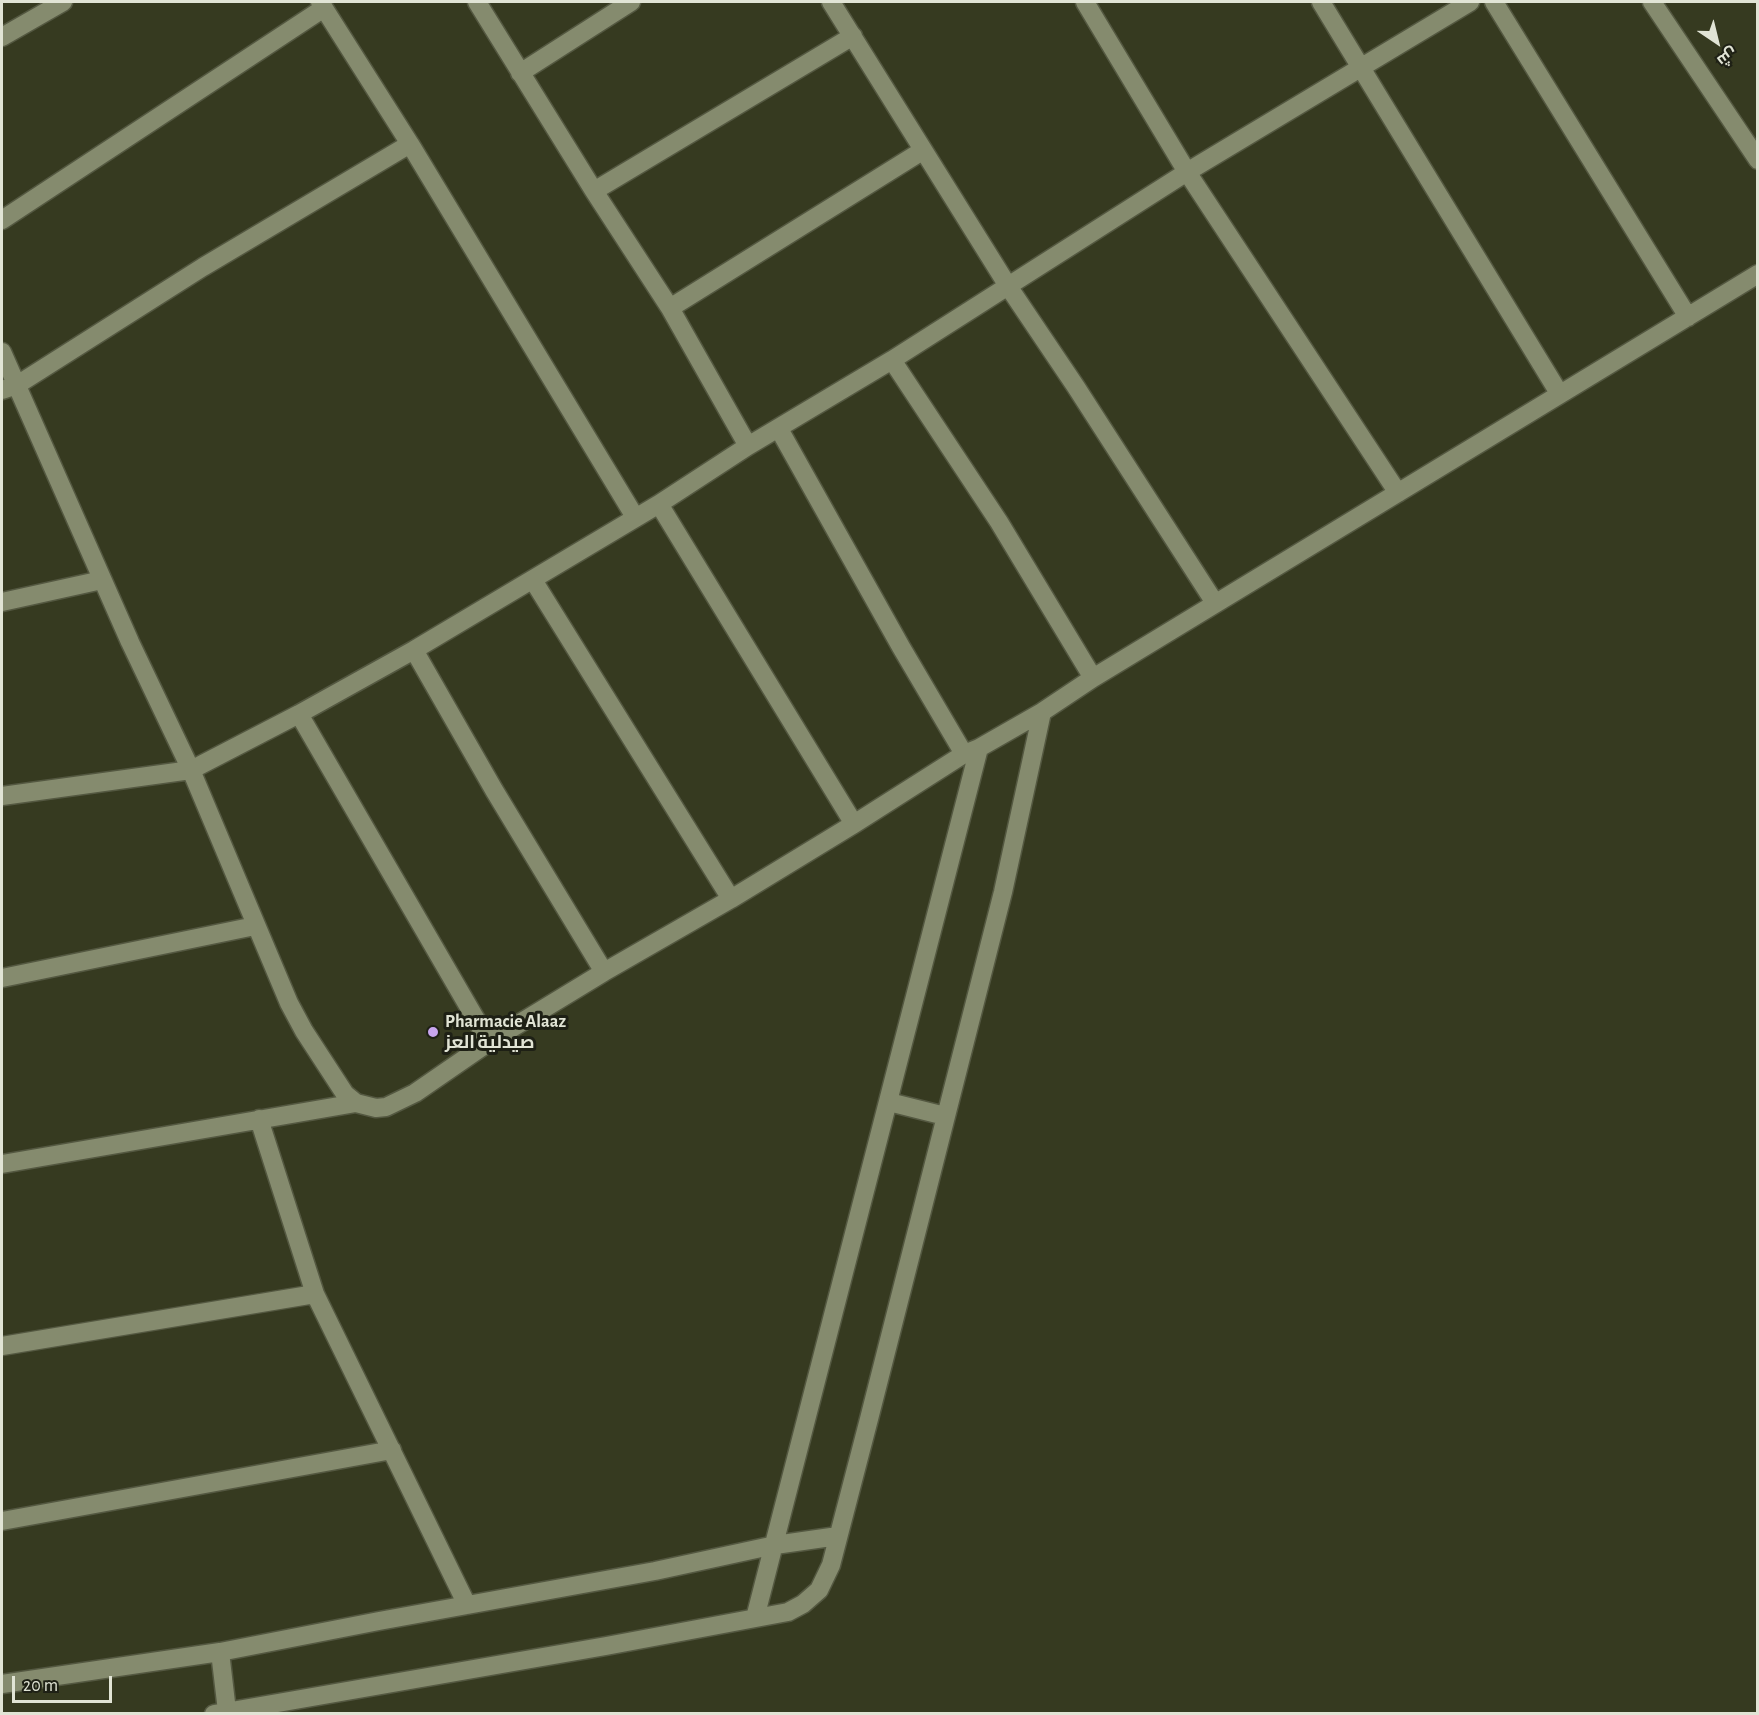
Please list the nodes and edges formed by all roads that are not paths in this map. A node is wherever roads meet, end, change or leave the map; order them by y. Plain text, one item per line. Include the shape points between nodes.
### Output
1 (63, 2) edge
2 (477, 2) edge
3 (631, 2) edge
4 (831, 2) edge
5 (1085, 2) edge
6 (1321, 2) edge
7 (1470, 2) edge
8 (1494, 2) edge
9 (1652, 2) edge
10 (322, 5) edge
11 (853, 36) junction
12 (2, 37) edge
13 (1361, 66) junction
14 (520, 73) junction
15 (410, 144) junction
16 (922, 151) junction
17 (1758, 160) edge
18 (1187, 171) junction
19 (594, 191) junction
20 (2, 220) edge
21 (1758, 274) edge
22 (1008, 286) junction
23 (670, 308) junction
24 (1688, 317) junction
25 (2, 352) edge
26 (892, 360) junction
27 (9, 387) edge
28 (1559, 393) junction
29 (779, 429) junction
30 (748, 446) junction
31 (1398, 493) junction
32 (659, 504) junction
33 (635, 517) junction
34 (102, 580) junction
35 (533, 580) junction
36 (2, 602) edge
37 (1215, 603) junction
38 (414, 650) junction
39 (1093, 678) junction
40 (1042, 712) junction
41 (299, 714) junction
42 (972, 751) junction
43 (191, 770) junction
44 (2, 796) edge
45 (854, 824) junction
46 (731, 899) junction
47 (255, 926) junction
48 (603, 972) junction
49 (2, 978) edge
50 (489, 1042) junction
51 (356, 1102) junction
52 (889, 1102) junction
53 (945, 1116) junction
54 (259, 1119) junction
55 (2, 1164) edge
56 (315, 1294) junction
57 (2, 1346) edge
58 (392, 1450) junction
59 (2, 1521) edge
60 (838, 1536) junction
61 (775, 1545) junction
62 (466, 1605) junction
63 (755, 1618) junction
64 (220, 1652) junction
65 (2, 1684) edge
66 (221, 1712) edge

1 - 12 street
2 - 14 street
3 - 14 street
4 - 11 street
5 - 18 street
6 - 13 street
7 - 13 street
8 - 24 street
9 - 17 street
10 - 15 street
10 - 20 street
11 - 16 street
11 - 19 street
13 - 18 street
13 - 28 street
14 - 19 street
15 - 27 street
15 - 33 street
16 - 22 street
16 - 23 street
18 - 22 street
18 - 31 street
19 - 23 street
21 - 24 street
22 - 26 street
22 - 37 street
23 - 30 street
24 - 28 street
25 - 27 street
26 - 29 street
26 - 39 street via 999,522
27 - 34 street
28 - 31 street
29 - 30 street
29 - 42 street via 901,648
30 - 32 street
31 - 37 street
32 - 33 street
32 - 45 street
33 - 35 street
34 - 36 street
34 - 43 street
35 - 38 street
35 - 46 street
37 - 39 street
38 - 41 street
38 - 48 street
39 - 40 street
40 - 42 street
40 - 53 street via 1003,892
41 - 43 street
41 - 50 street
42 - 45 street
42 - 52 street
43 - 44 street
43 - 47 street
45 - 46 street
46 - 48 street
47 - 49 street
47 - 51 street via 304,1031 345,1094
48 - 50 street
50 - 51 street via 398,1102 376,1108
51 - 54 street
52 - 53 street
52 - 61 street
53 - 60 street
54 - 55 street
54 - 56 street
56 - 57 street
56 - 58 street
58 - 59 street
58 - 62 street
60 - 61 street
60 - 63 street via 831,1565 813,1597 788,1612
61 - 62 street
61 - 63 street
62 - 64 street
63 - 66 street
64 - 65 street
64 - 66 street

